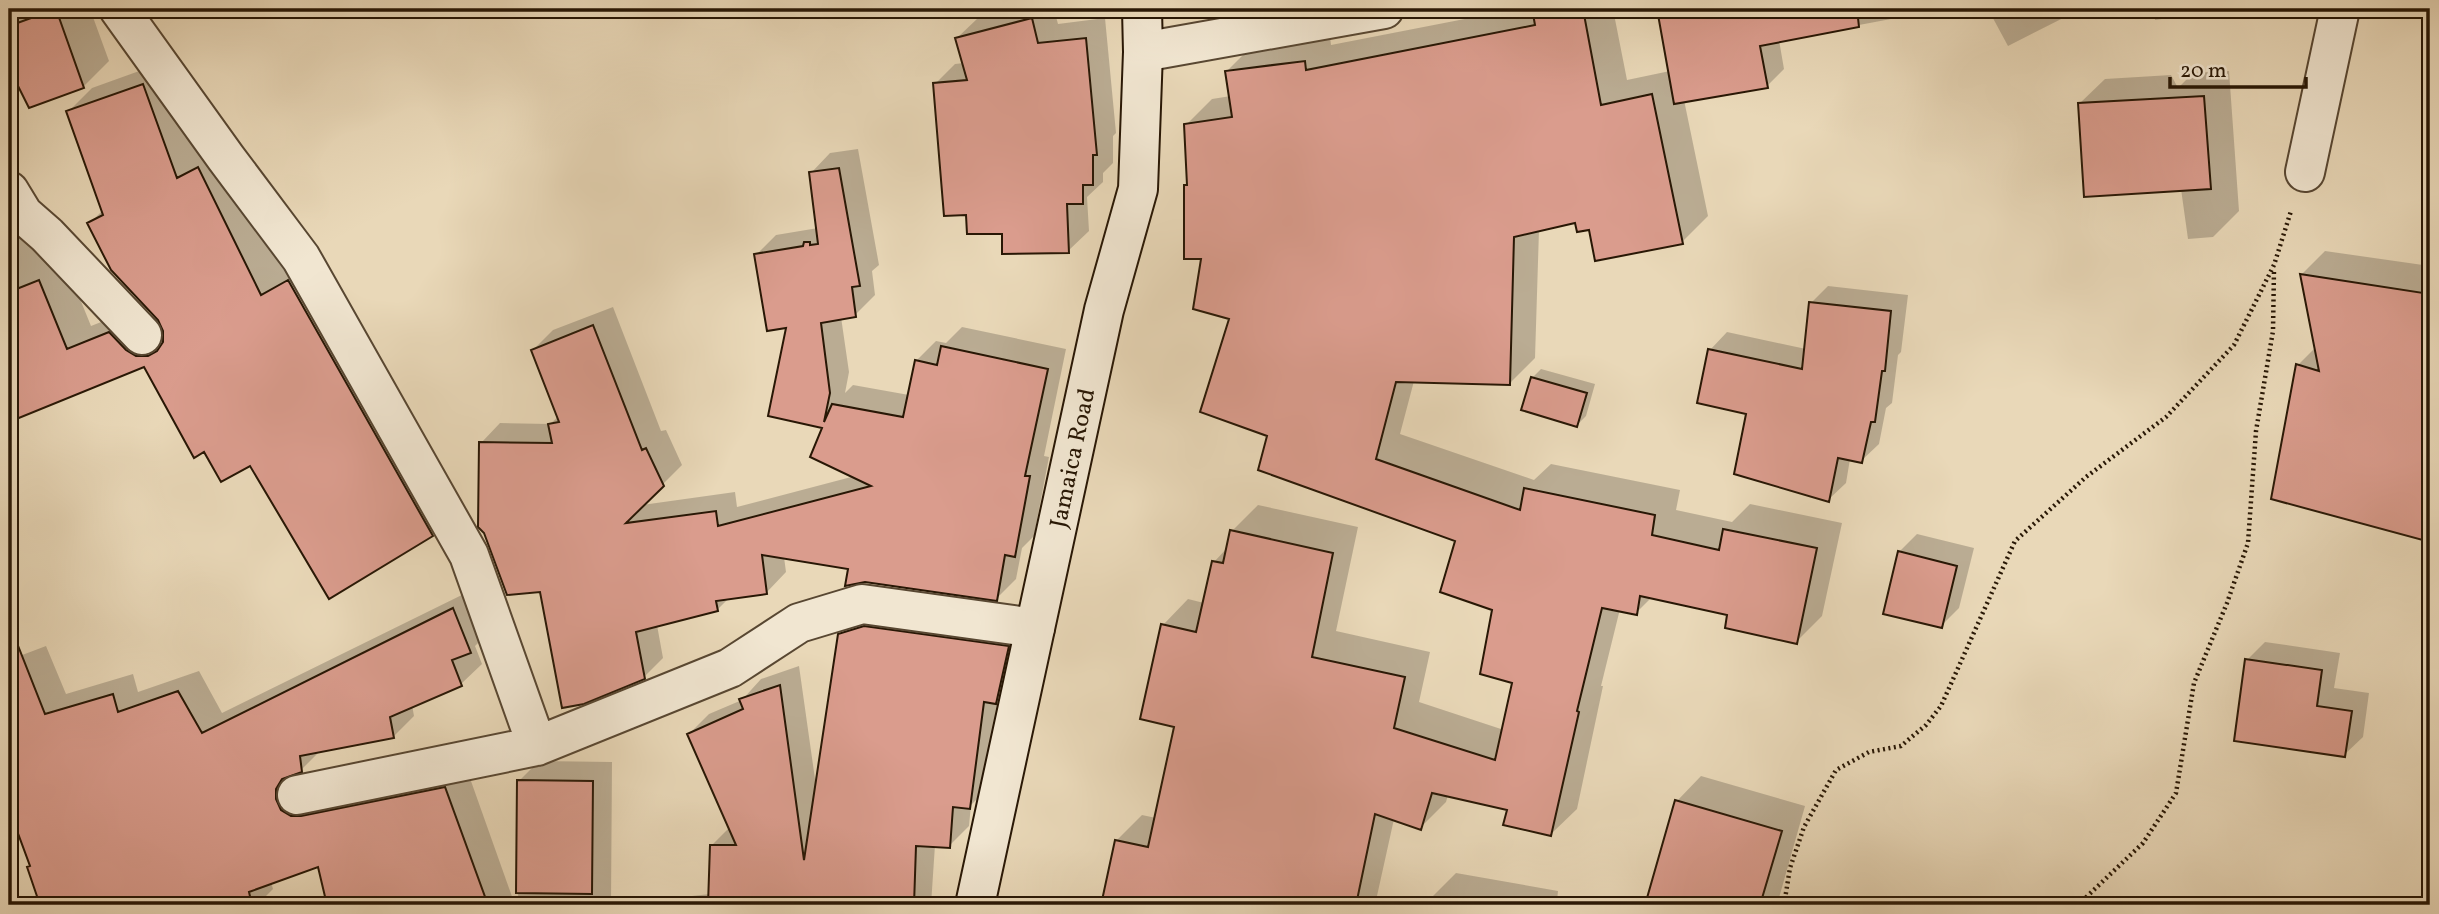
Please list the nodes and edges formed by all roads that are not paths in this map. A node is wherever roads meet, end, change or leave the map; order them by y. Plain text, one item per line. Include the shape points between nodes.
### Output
1 (119, 9) edge
2 (1142, 9) edge
3 (1384, 9) edge
4 (2340, 9) edge
5 (1143, 52) junction
6 (2305, 172) road end
7 (9, 191) edge
8 (142, 335) dead end
9 (1035, 628) junction
10 (537, 746) junction
11 (297, 794) dead end
12 (975, 905) edge

1 - 10 street via 301,258 469,555
2 - 5 street, Jamaica Road
3 - 5 street
4 - 6 street
5 - 9 street, Jamaica Road via 1138,188 1104,310
7 - 8 street via 23,214
9 - 10 street via 862,604 799,624 730,668
9 - 12 street, Jamaica Road
10 - 11 street

